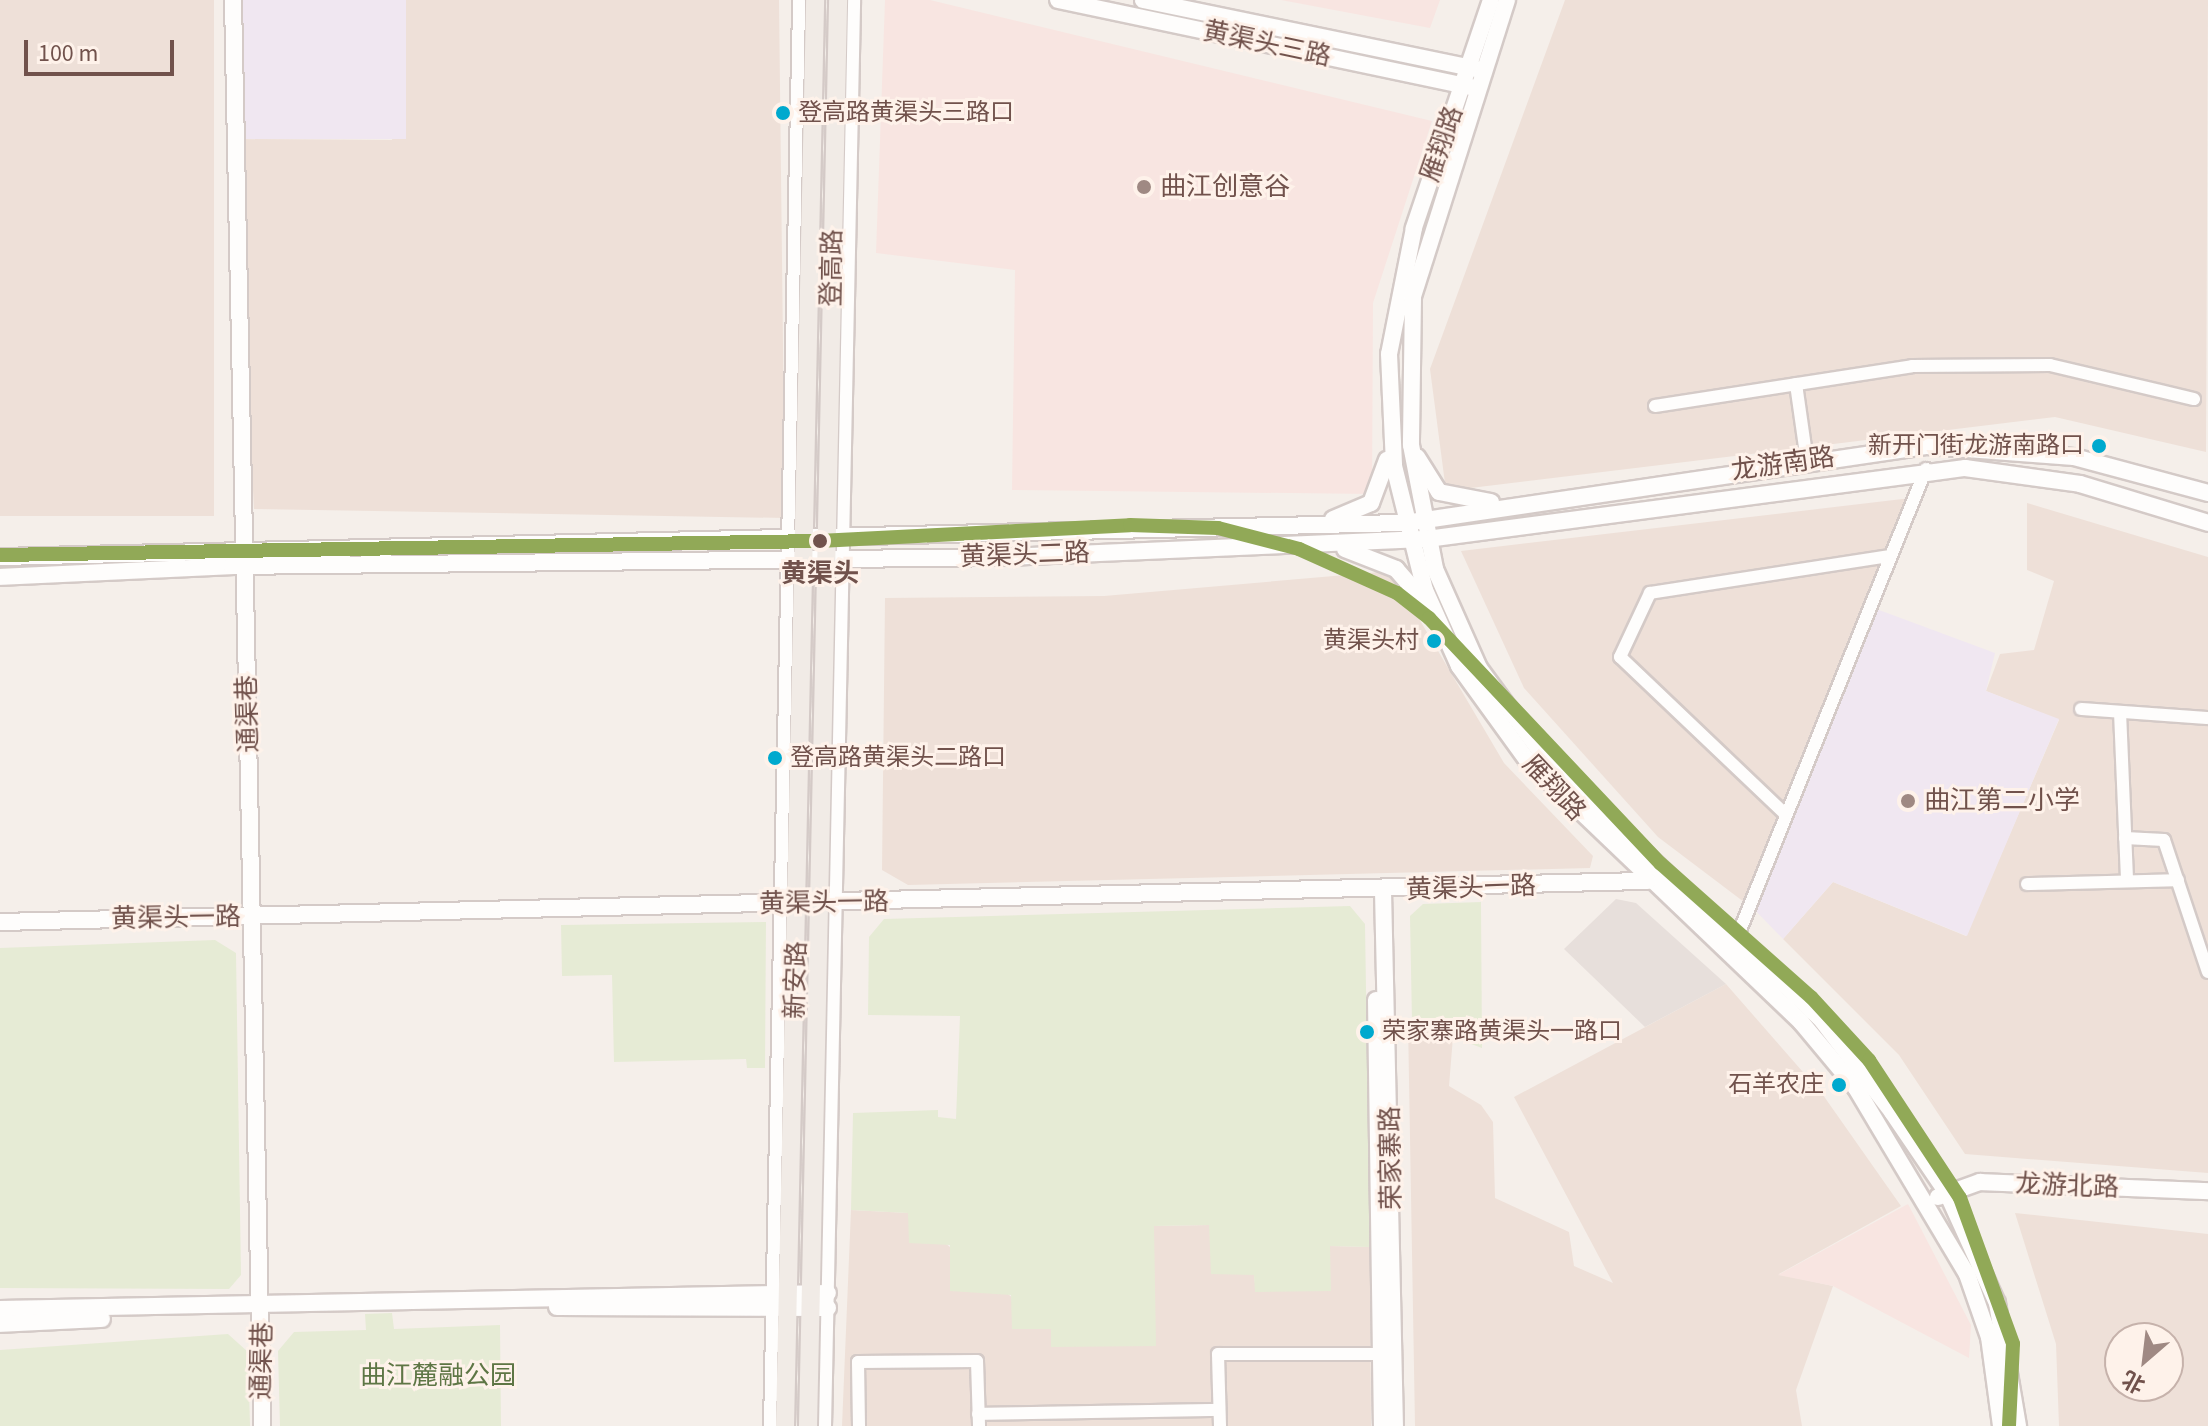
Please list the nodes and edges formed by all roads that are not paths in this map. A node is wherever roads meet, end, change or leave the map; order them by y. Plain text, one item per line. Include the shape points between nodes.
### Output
1 (233, 0) edge
2 (799, 0) edge
3 (815, 0) edge
4 (838, 0) edge
5 (854, 0) edge
6 (1058, 0) edge
7 (1143, 0) edge
8 (1491, 0) edge
9 (1507, 0) edge
10 (1474, 69) junction
11 (1469, 87) junction
12 (1796, 384) junction
13 (2194, 399) dead end
14 (1655, 406) dead end
15 (1390, 434) junction
16 (1411, 445) junction
17 (1807, 461) junction
18 (1926, 469) junction
19 (2208, 493) edge
20 (1517, 503) junction
21 (1423, 520) junction
22 (1405, 523) junction
23 (2208, 523) edge
24 (1312, 525) junction
25 (796, 534) junction
26 (836, 536) junction
27 (1427, 539) junction
28 (1409, 540) junction
29 (1320, 544) junction
30 (1889, 556) junction
31 (0, 557) edge
32 (243, 558) junction
33 (795, 560) junction
34 (835, 560) junction
35 (0, 577) edge
36 (1439, 623) junction
37 (2081, 709) dead end
38 (2120, 712) junction
39 (2208, 718) edge
40 (1783, 812) junction
41 (2125, 838) junction
42 (2178, 880) junction
43 (1647, 881) junction
44 (2127, 881) junction
45 (2027, 884) dead end
46 (1379, 891) junction
47 (828, 903) junction
48 (789, 904) junction
49 (253, 917) junction
50 (0, 922) edge
51 (1736, 940) junction
52 (2208, 972) edge
53 (2208, 1191) edge
54 (1947, 1193) junction
55 (1929, 1200) junction
56 (780, 1300) junction
57 (820, 1301) junction
58 (0, 1309) edge
59 (262, 1311) junction
60 (0, 1324) edge
61 (1381, 1354) junction
62 (1219, 1410) junction
63 (978, 1420) edge
64 (262, 1426) edge
65 (770, 1426) edge
66 (785, 1426) edge
67 (808, 1426) edge
68 (825, 1426) edge
69 (859, 1426) edge
70 (1220, 1426) edge
71 (1382, 1426) edge
72 (1395, 1426) edge
73 (2001, 1426) edge
74 (2018, 1426) edge

1 - 32 main road, 通渠巷
2 - 25 street
3 - 25 main road, 登高路
4 - 26 main road, 登高路
5 - 26 street
6 - 11 main road, 黄渠头三路
7 - 10 main road, 黄渠头三路
8 - 10 main road, 雁翔路
9 - 10 main road, 雁翔路
10 - 11 main road, 雁翔路
11 - 15 main road, 雁翔路 via 1403,276 1389,354
11 - 16 main road, 雁翔路 via 1417,276 1408,352
12 - 13 street via 1912,366 2050,365
12 - 14 street
12 - 17 street
15 - 22 main road, 雁翔路
15 - 24 main road via 1384,482 1374,499
16 - 20 main road via 1446,496
16 - 21 main road, 雁翔路
17 - 19 main road, 龙游南路 via 1927,446 2004,448 2094,461
17 - 20 main road, 龙游南路
18 - 23 main road, 龙游南路 via 2030,473
18 - 27 main road, 龙游南路
18 - 30 street
20 - 21 main road, 龙游南路
21 - 22 main road, 龙游南路
21 - 27 main road, 雁翔路
22 - 24 main road, 黄渠头二路
22 - 28 main road, 雁翔路
24 - 26 main road, 黄渠头二路
25 - 26 main road, 黄渠头二路
25 - 32 main road, 黄渠头二路
25 - 33 main road, 新安路
26 - 34 main road, 新安路
27 - 28 main road, 黄渠头二路
27 - 51 main road, 雁翔路 via 1465,641 1527,737 1617,834
28 - 29 main road, 黄渠头二路
28 - 36 main road, 雁翔路
29 - 34 main road, 黄渠头二路
29 - 36 main road via 1396,569
30 - 40 street
30 - 40 street via 1650,593 1620,657
31 - 32 main road, 黄渠头二路
32 - 33 main road, 黄渠头二路
32 - 35 main road, 黄渠头二路
32 - 49 main road, 通渠巷
33 - 34 main road, 黄渠头二路
33 - 48 main road, 新安路
34 - 47 main road, 新安路
36 - 43 main road, 雁翔路 via 1459,666 1512,742
37 - 38 street
38 - 39 street
38 - 41 street
40 - 51 street
41 - 42 street via 2164,840
41 - 44 street
42 - 44 street
42 - 52 street
43 - 46 main road, 黄渠头一路
43 - 55 main road, 雁翔路 via 1822,1045
44 - 45 street
46 - 47 main road, 黄渠头一路
46 - 61 main road, 荣家寨路
46 - 72 main road, 荣家寨路
47 - 48 main road, 黄渠头一路
47 - 57 main road, 新安路
48 - 49 main road, 黄渠头一路
48 - 56 main road, 新安路
49 - 50 main road, 黄渠头一路
49 - 59 main road, 通渠巷
51 - 54 main road, 雁翔路 via 1843,1044
53 - 54 main road, 龙游北路 via 1980,1182
54 - 55 main road, 龙游北路
54 - 74 main road, 雁翔路 via 2006,1331
55 - 73 main road, 雁翔路 via 1984,1319
56 - 57 main road
56 - 59 main road
56 - 65 street
56 - 66 main road, 新安路
57 - 67 main road, 新安路
57 - 68 street
58 - 59 main road
59 - 60 main road
59 - 64 main road, 通渠巷
61 - 62 street via 1218,1354
61 - 71 main road, 荣家寨路
62 - 63 street
62 - 70 street
63 - 69 street via 977,1361 858,1362

